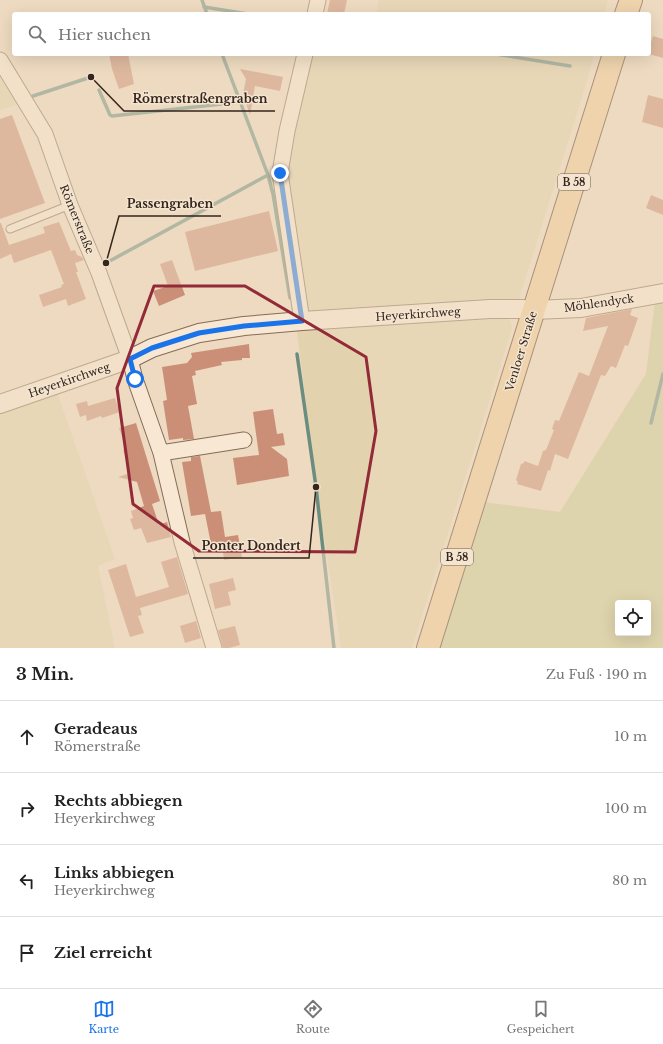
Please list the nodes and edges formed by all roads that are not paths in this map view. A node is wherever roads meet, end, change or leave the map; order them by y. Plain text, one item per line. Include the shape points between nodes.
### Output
1 (318, 0) edge
2 (631, 0) edge
3 (315, 12) edge
4 (627, 12) edge
5 (306, 56) edge
6 (613, 56) edge
7 (0, 60) edge
8 (70, 206) junction
9 (10, 229) dead end
10 (663, 293) edge
11 (534, 310) junction
12 (302, 321) junction
13 (130, 359) junction
14 (0, 404) edge
15 (244, 440) dead end
16 (161, 453) junction
17 (214, 648) edge
18 (428, 648) edge

1 - 3 street
2 - 4 main road
5 - 12 street via 280,173
6 - 11 main road, Venloer Straße / B 58
7 - 8 street, Römerstraße via 45,134
8 - 9 lane
8 - 13 street, Römerstraße via 99,273
10 - 11 street, Möhlendyck via 581,308
11 - 12 street, Heyerkirchweg via 490,309
11 - 18 main road, Venloer Straße / B 58
12 - 13 street, Heyerkirchweg via 199,333 152,348
13 - 14 street, Heyerkirchweg
13 - 16 street, Römerstraße
15 - 16 street
16 - 17 street, Römerstraße via 182,542

